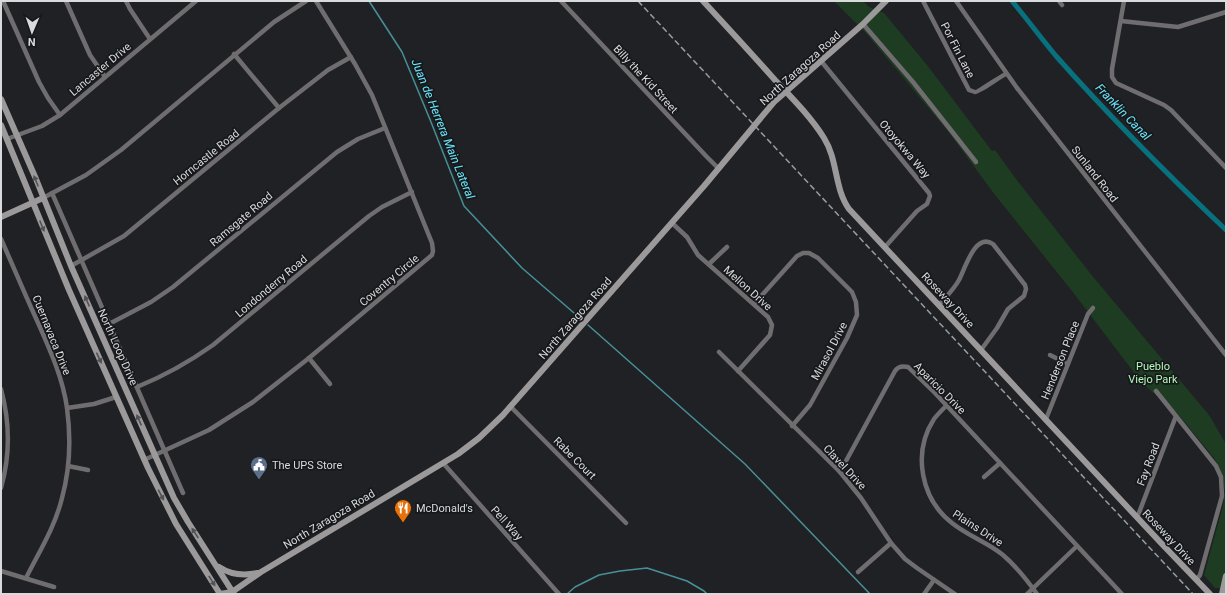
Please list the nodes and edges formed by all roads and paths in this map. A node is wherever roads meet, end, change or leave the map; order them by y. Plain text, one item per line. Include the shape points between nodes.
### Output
1 (3, 1) edge
2 (66, 1) edge
3 (126, 1) edge
4 (196, 1) edge
5 (306, 1) edge
6 (316, 1) edge
7 (561, 1) edge
8 (703, 1) edge
9 (886, 1) edge
10 (923, 1) edge
11 (956, 1) edge
12 (1059, 1) edge
13 (1124, 1) edge
14 (1062, 5) dead end
15 (1226, 12) edge
16 (1121, 21) junction
17 (863, 24) junction
18 (150, 39) junction
19 (234, 54) junction
20 (350, 57) junction
21 (821, 61) junction
22 (1006, 74) junction
23 (105, 77) junction
24 (786, 91) junction
25 (1, 99) edge
26 (279, 108) junction
27 (60, 115) junction
28 (1, 125) edge
29 (385, 128) junction
30 (18, 136) junction
31 (7, 139) junction
32 (976, 162) dead end
33 (718, 168) junction
34 (1226, 168) edge
35 (412, 192) junction
36 (52, 193) junction
37 (43, 198) junction
38 (33, 203) junction
39 (1, 217) edge
40 (672, 223) junction
41 (1, 239) edge
42 (727, 247) dead end
43 (885, 247) junction
44 (81, 260) junction
45 (709, 264) junction
46 (71, 266) junction
47 (754, 304) junction
48 (939, 305) junction
49 (1093, 308) dead end
50 (108, 324) junction
51 (981, 350) junction
52 (719, 352) dead end
53 (1050, 355) dead end
54 (1226, 355) edge
55 (309, 358) junction
56 (1068, 364) junction
57 (738, 371) junction
58 (330, 384) dead end
59 (137, 387) junction
60 (1, 390) edge
61 (1156, 391) dead end
62 (116, 397) junction
63 (510, 406) junction
64 (946, 406) junction
65 (67, 408) junction
66 (1176, 416) junction
67 (1046, 419) junction
68 (792, 426) junction
69 (165, 451) junction
70 (155, 455) junction
71 (144, 460) junction
72 (442, 463) junction
73 (1000, 463) junction
74 (68, 466) junction
75 (88, 470) dead end
76 (840, 472) junction
77 (984, 477) dead end
78 (1, 488) edge
79 (183, 493) dead end
80 (1137, 518) junction
81 (626, 523) dead end
82 (891, 544) junction
83 (1077, 546) junction
84 (216, 565) junction
85 (1, 571) edge
86 (261, 572) junction
87 (858, 572) dead end
88 (1226, 576) edge
89 (26, 578) junction
90 (934, 580) junction
91 (1196, 580) junction
92 (54, 586) dead end
93 (1033, 588) junction
94 (232, 593) edge
95 (220, 594) edge
96 (559, 594) edge
97 (924, 594) edge
98 (955, 594) edge
99 (1027, 594) edge
100 (1037, 594) edge
101 (1122, 594) edge
102 (1210, 594) edge
103 (1222, 594) edge

1 - 27 street via 39,82
2 - 23 street via 90,55
3 - 18 street
4 - 18 street, Lancaster Drive
5 - 19 street via 274,22
6 - 20 street, Coventry Circle
7 - 33 street, Billy the Kid Street
8 - 24 main road, Roseway Drive
9 - 17 main road, North Zaragoza Road
10 - 22 street, Por Fin Lane via 969,90 979,92
11 - 22 street, Sunland Road
12 - 14 street
13 - 16 street
15 - 16 street via 1178,27
16 - 34 street via 1112,77 1116,82 1167,108
17 - 21 main road, North Zaragoza Road
17 - 32 street
18 - 23 street, Lancaster Drive
19 - 26 street
19 - 36 street via 97,168
20 - 26 street, Horncastle Road
20 - 29 street, Coventry Circle via 365,81
21 - 24 main road, North Zaragoza Road
21 - 43 street, Otoyokwa Way via 929,193 927,204 917,211
22 - 54 street, Sunland Road
23 - 27 street, Lancaster Drive
24 - 33 main road, North Zaragoza Road
24 - 43 main road, Roseway Drive via 826,140 833,159 838,187 846,205
25 - 30 main road, North Loop Drive
26 - 44 street, Horncastle Road via 135,228
27 - 30 street, Lancaster Drive
28 - 31 main road, North Loop Drive
29 - 35 street, Coventry Circle
29 - 50 street, Ramsgate Road via 358,139 337,152 174,287
30 - 31 street, Lancaster Drive
37 -> 30 main road, North Loop Drive
31 - 38 main road, North Loop Drive
33 - 40 main road, North Zaragoza Road
35 - 55 street, Coventry Circle via 432,243 432,255
35 - 59 street, Londonderry Road via 369,216 192,360
36 - 37 street
36 - 44 street
37 - 38 main road
37 - 46 main road, North Loop Drive
38 - 39 main road
38 -> 62 main road, North Loop Drive
40 - 45 street, Mellon Drive via 684,234 698,255
40 - 63 main road, North Zaragoza Road
41 - 65 street, Cuernavaca Drive via 53,358
42 - 45 street
43 - 48 main road, Roseway Drive
44 - 46 street, Horncastle Road
44 - 50 street
45 - 47 street, Mellon Drive
70 -> 46 main road, North Loop Drive
47 - 57 street, Mellon Drive via 768,317 772,329
47 - 68 street, Mirasol Drive via 797,256 803,253 818,258 852,292 856,302 857,317 847,338 810,405
48 - 51 main road, Roseway Drive
48 - 51 street via 954,287 979,244 986,241 993,244 1025,285 1026,291 1024,296 1008,309
49 - 56 street, Henderson Place via 1088,314
50 - 59 street
51 - 67 main road, Roseway Drive
52 - 57 street, Clavel Drive
53 - 56 street
55 - 58 street
55 - 69 street, Coventry Circle via 244,409 209,430
56 - 67 street, Henderson Place
57 - 68 street, Clavel Drive
59 - 69 street
60 - 78 street via 8,438
61 - 66 street
62 - 65 street via 94,404
62 - 71 main road, North Loop Drive
63 - 72 main road, North Zaragoza Road via 479,438
63 - 81 street, Rabe Court
64 - 73 street, Aparicio Drive
64 - 76 street, Aparicio Drive via 911,369 906,366 897,368
64 - 93 street, Plains Drive via 934,419 923,447 921,469 928,494 943,515 957,527 1004,556
65 - 74 street, Cuernavaca Drive
66 - 80 street, Fay Road
66 - 91 street via 1216,466 1221,477 1221,502 1200,575
67 - 80 main road, Roseway Drive
68 - 76 street, Clavel Drive
69 - 70 street, Coventry Circle
69 - 79 street
70 - 71 street, Coventry Circle
84 -> 70 main road, North Loop Drive via 174,498
71 -> 95 main road, North Loop Drive via 176,524
72 - 86 main road, North Zaragoza Road
72 - 96 street, Pell Way
73 - 77 street
73 - 83 street, Aparicio Drive
74 - 75 street
74 - 89 street, Cuernavaca Drive via 54,524
76 - 82 street, Clavel Drive via 861,498
80 - 91 main road, Roseway Drive
82 - 87 street
82 - 90 street, Clavel Drive via 905,559
83 - 93 street
83 - 101 street, Aparicio Drive
84 - 86 main road via 225,572 234,574
84 - 94 main road, North Loop Drive
85 - 89 street
86 - 94 main road, North Zaragoza Road
88 - 103 main road
89 - 92 street
90 - 97 street
90 - 98 street, Clavel Drive
91 - 102 main road, Roseway Drive
93 - 99 street
93 - 100 street, Plains Drive
94 - 95 main road, North Zaragoza Road

